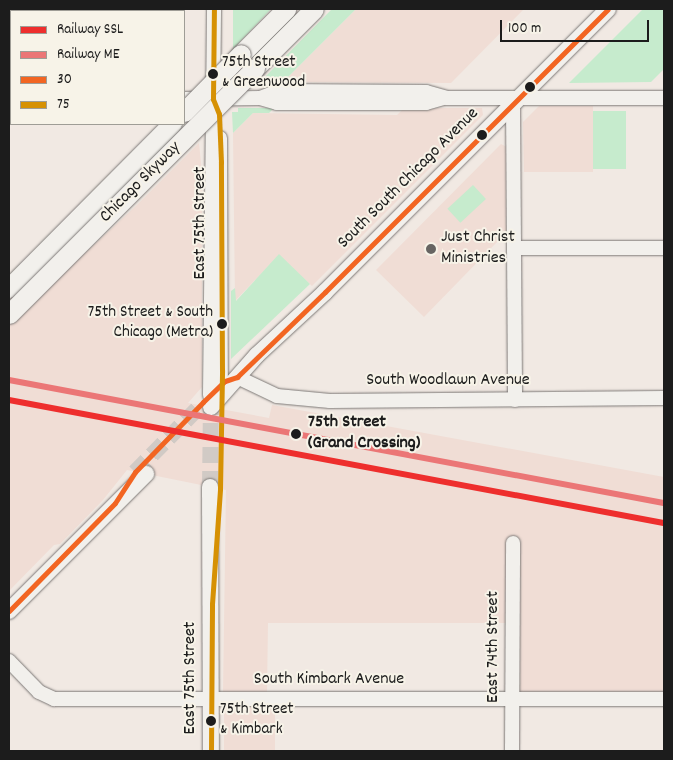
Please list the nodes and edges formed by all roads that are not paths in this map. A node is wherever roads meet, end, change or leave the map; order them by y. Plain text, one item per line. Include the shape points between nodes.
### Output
1 (214, 9) edge
2 (286, 9) edge
3 (314, 9) edge
4 (608, 9) edge
5 (664, 98) edge
6 (185, 99) edge
7 (214, 99) junction
8 (516, 101) junction
9 (185, 111) edge
10 (171, 125) edge
11 (514, 248) junction
12 (664, 248) edge
13 (9, 288) edge
14 (9, 314) edge
15 (236, 376) junction
16 (664, 398) edge
17 (214, 400) joint
18 (515, 400) junction
19 (140, 473) tunnel mouth
20 (215, 488) tunnel mouth
21 (512, 543) dead end
22 (9, 611) edge
23 (9, 661) edge
24 (211, 699) junction
25 (512, 699) junction
26 (664, 699) edge
27 (211, 751) edge
28 (512, 751) edge

1 - 7 street, East 75th Street
2 - 9 highway, bridge
3 - 14 highway, Chicago Skyway, bridge
4 - 8 main road, South South Chicago Avenue
5 - 8 street
6 - 7 street
7 - 8 street via 260,98 277,103 426,103 447,98
7 - 17 street, East 75th Street via 219,114 222,162
8 - 11 street
8 - 15 main road, South South Chicago Avenue
10 - 13 highway, Chicago Skyway
11 - 12 street
11 - 18 street
15 - 17 main road, South South Chicago Avenue
15 - 18 street, South Woodlawn Avenue via 277,396 305,399
16 - 18 street, South Woodlawn Avenue
19 - 22 main road
20 - 24 main road, East 75th Street via 210,583
21 - 25 street, East 74th Street
23 - 24 street, South Kimbark Avenue via 39,692 54,699
24 - 25 street, South Kimbark Avenue
24 - 27 main road, East 75th Street
25 - 26 street, South Kimbark Avenue
25 - 28 street, East 74th Street

